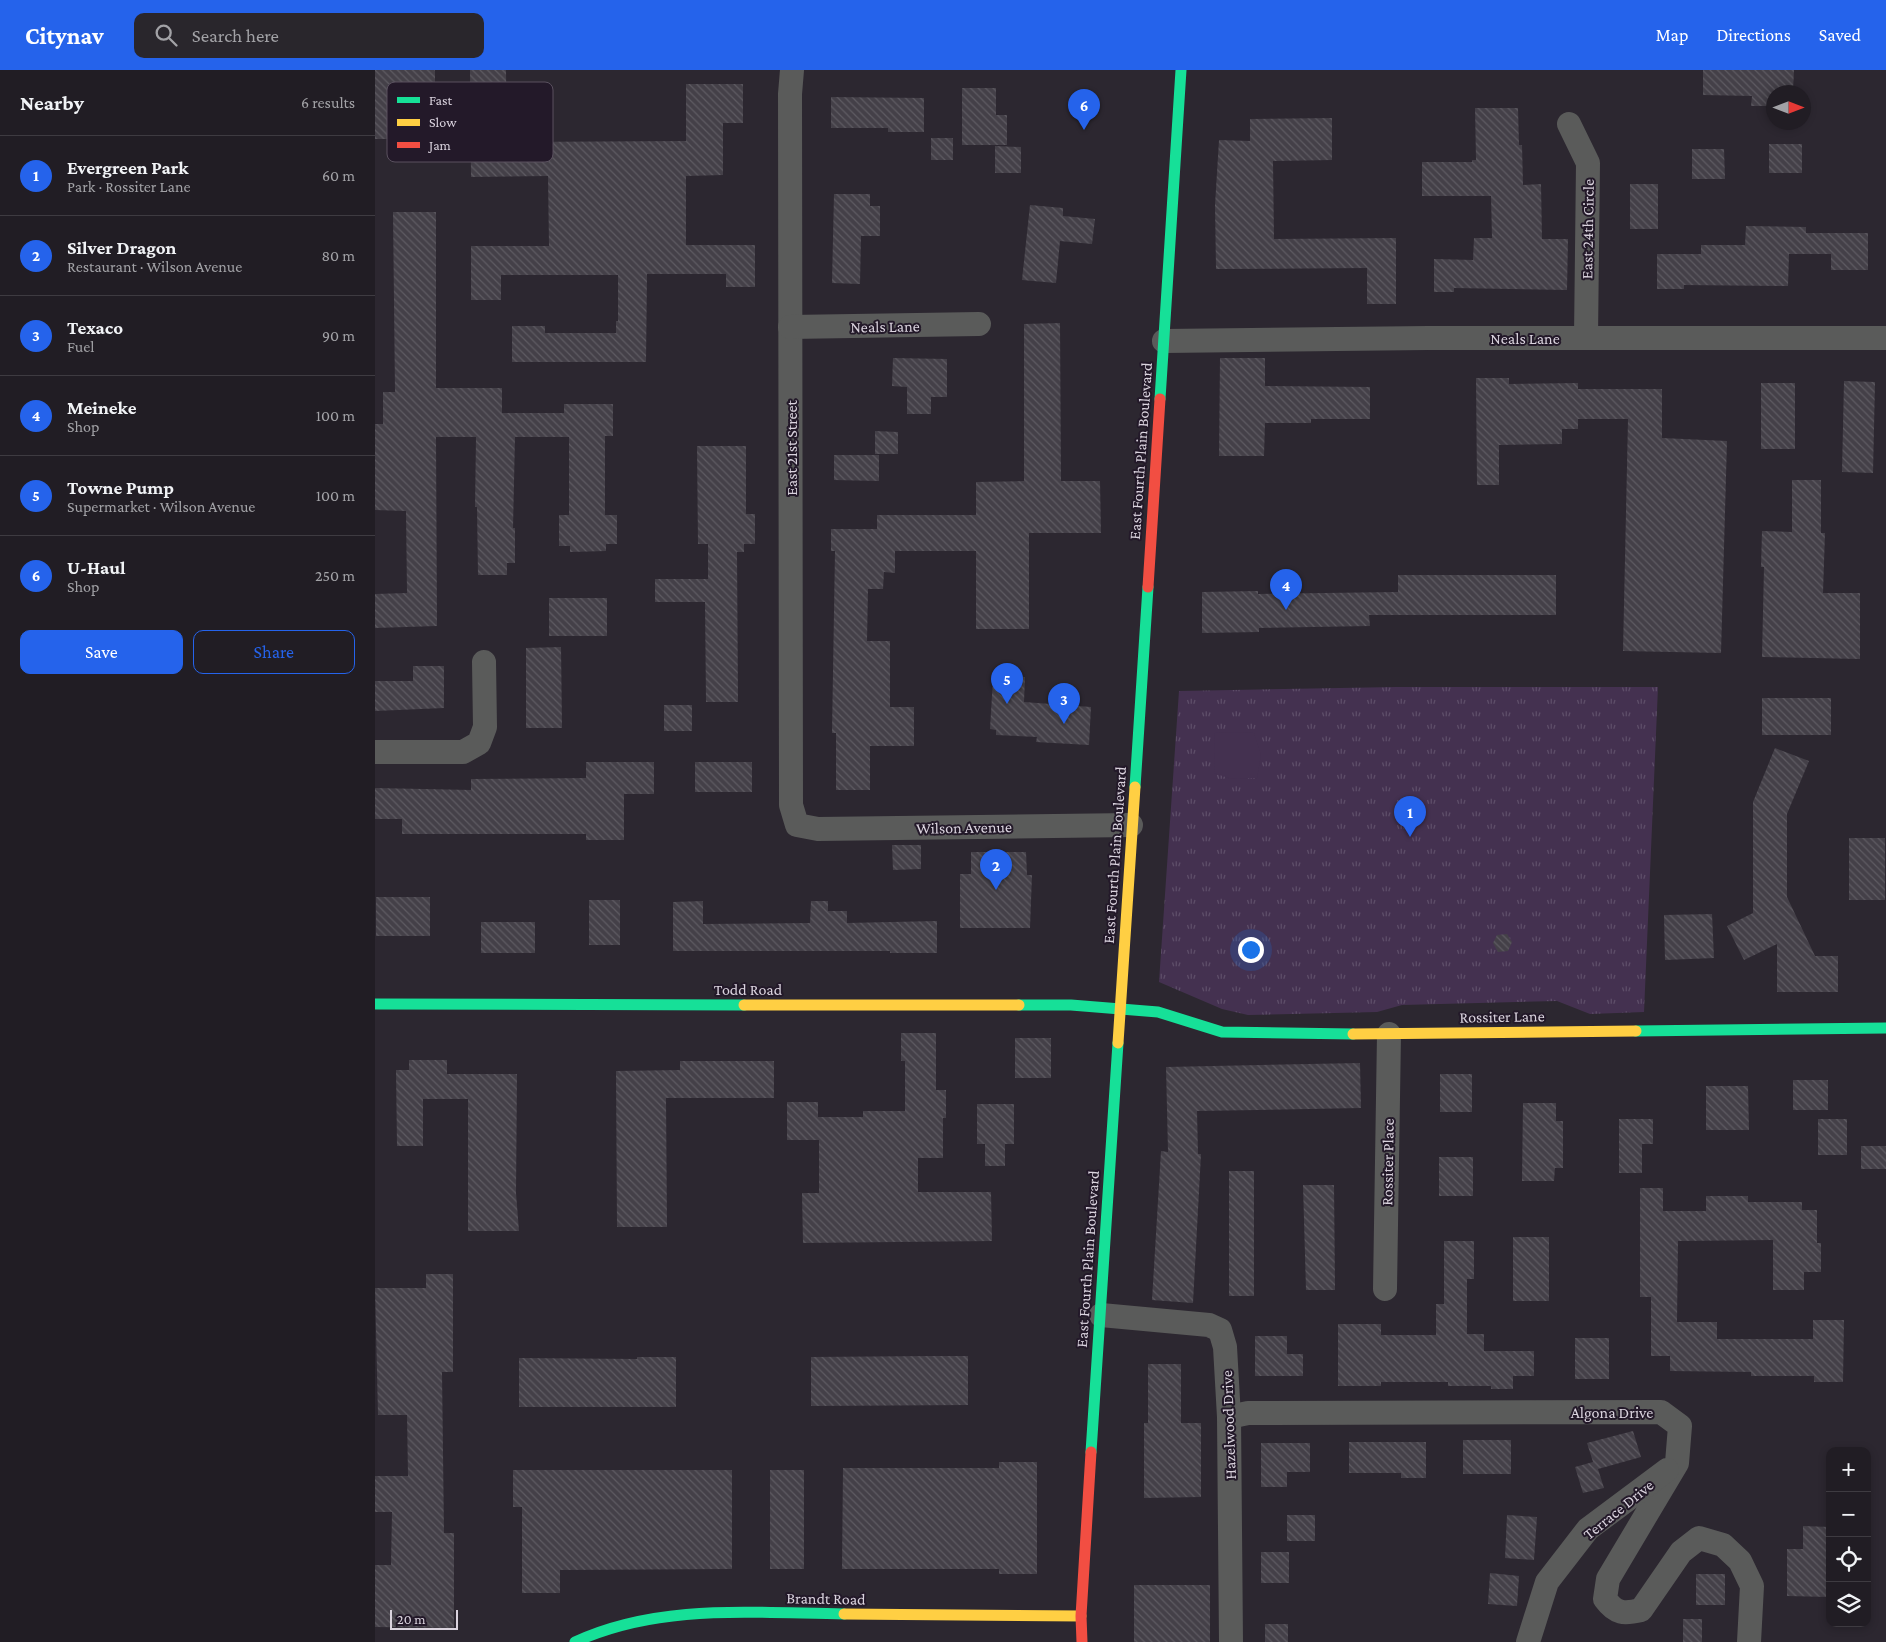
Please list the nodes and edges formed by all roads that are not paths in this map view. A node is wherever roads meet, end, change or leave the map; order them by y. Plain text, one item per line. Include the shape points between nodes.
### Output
1 (792, 70) edge
2 (1181, 70) edge
3 (1569, 124) dead end
4 (979, 324) dead end
5 (791, 327) junction
6 (1586, 338) junction
7 (1886, 338) edge
8 (1164, 341) junction
9 (484, 662) dead end
10 (375, 752) edge
11 (797, 825) joint
12 (1131, 825) junction
13 (375, 1004) edge
14 (1121, 1008) junction
15 (1886, 1028) edge
16 (1389, 1034) junction
17 (1385, 1289) dead end
18 (1101, 1315) junction
19 (1229, 1417) junction
20 (1677, 1463) junction
21 (1081, 1616) junction
22 (575, 1642) edge
23 (1082, 1642) edge
24 (1231, 1642) edge
25 (1528, 1642) edge
26 (1749, 1642) edge

1 - 5 street, East 21st Street
2 - 8 street, East Fourth Plain Boulevard
3 - 6 street, East 24th Circle via 1588,162
4 - 5 street, Neals Lane
5 - 11 street, East 21st Street via 791,805
6 - 7 street, Neals Lane
6 - 8 street, Neals Lane
8 - 12 street, East Fourth Plain Boulevard
9 - 10 street via 485,727 479,743 463,752
11 - 12 street, Wilson Avenue via 819,829
12 - 14 street, East Fourth Plain Boulevard
13 - 14 street, Todd Road
14 - 16 street, Rossiter Lane via 1158,1012 1222,1032
14 - 18 street, East Fourth Plain Boulevard
15 - 16 street, Rossiter Lane
16 - 17 street, Rossiter Place
18 - 19 street, Hazelwood Drive via 1209,1325 1220,1330 1225,1347
18 - 21 street, East Fourth Plain Boulevard
19 - 20 street, Algona Drive via 1248,1413 1661,1412 1680,1426
19 - 24 street, Hazelwood Drive
20 - 25 street, Terrace Drive via 1588,1529 1547,1582
20 - 26 street, Algona Drive via 1607,1579 1605,1599 1612,1609 1623,1614 1641,1610 1681,1552 1699,1538 1723,1545 1740,1561 1752,1586
21 - 22 street, Brandt Road via 697,1613 640,1618
21 - 23 street, East Fourth Plain Boulevard

